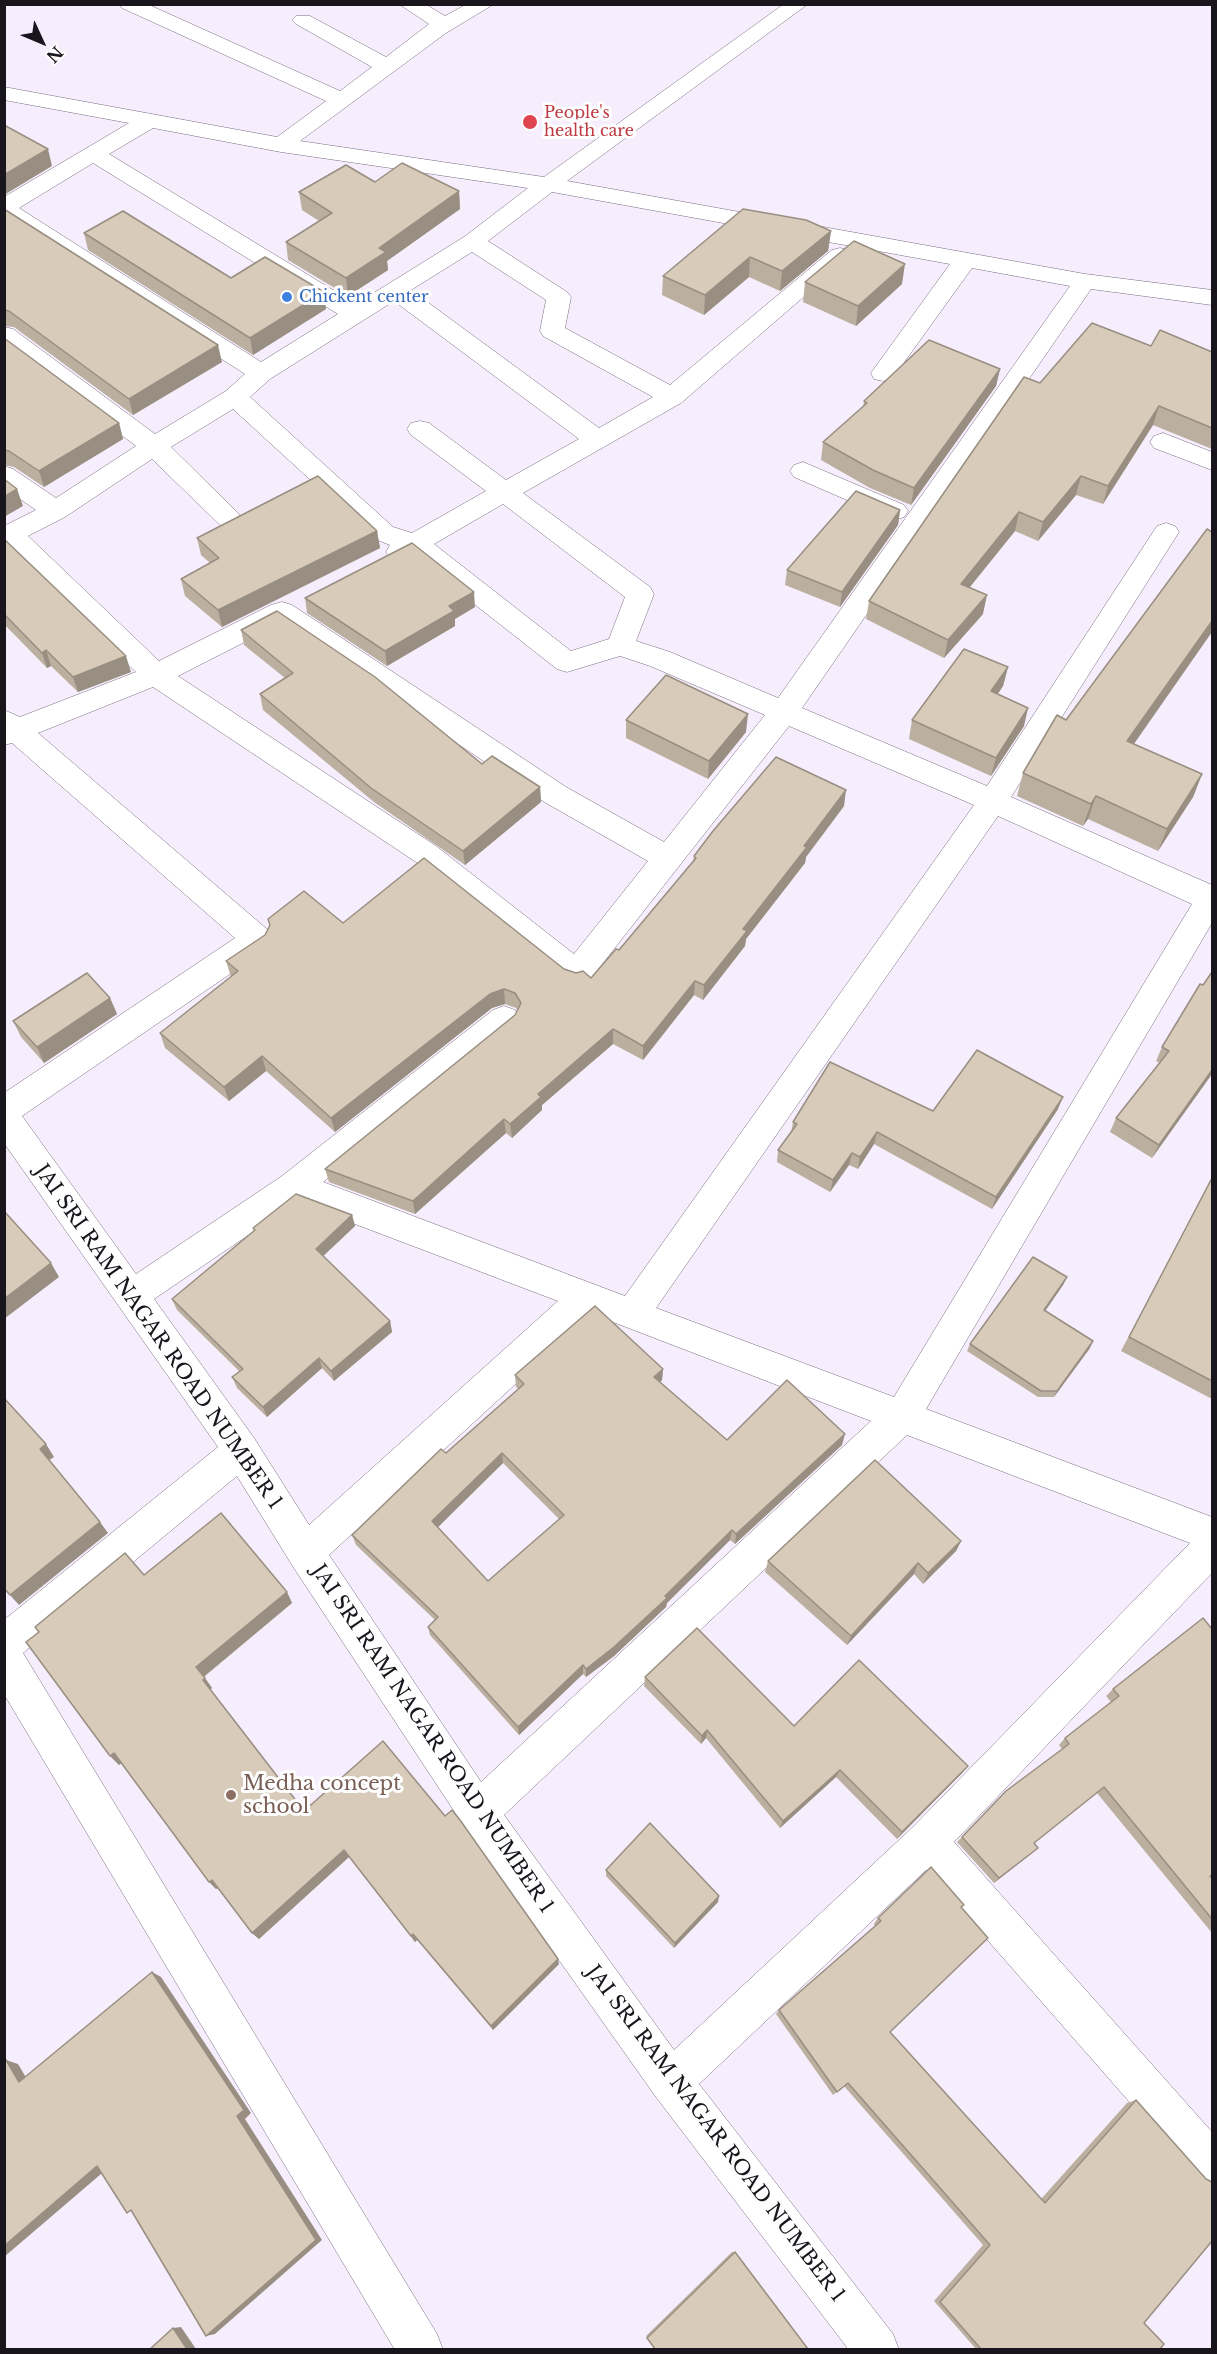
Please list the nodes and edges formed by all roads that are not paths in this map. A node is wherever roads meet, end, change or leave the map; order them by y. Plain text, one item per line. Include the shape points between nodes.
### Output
1 (129, 4) edge
2 (409, 4) edge
3 (484, 4) edge
4 (798, 4) edge
5 (303, 20) dead end
6 (438, 28) junction
7 (388, 67) junction
8 (4, 93) edge
9 (343, 100) junction
10 (150, 120) junction
11 (281, 145) junction
12 (94, 154) junction
13 (548, 184) junction
14 (4, 207) edge
15 (860, 239) junction
16 (472, 242) junction
17 (966, 259) junction
18 (1085, 281) junction
19 (396, 291) junction
20 (1212, 297) edge
21 (357, 315) junction
22 (4, 335) edge
23 (261, 373) junction
24 (883, 374) dead end
25 (235, 397) junction
26 (672, 397) junction
27 (420, 429) dead end
28 (597, 439) junction
29 (1163, 442) dead end
30 (154, 446) junction
31 (1212, 461) edge
32 (803, 471) dead end
33 (4, 475) edge
34 (503, 491) junction
35 (56, 511) junction
36 (229, 519) edge
37 (918, 521) junction
38 (1166, 532) dead end
39 (7, 536) edge
40 (416, 544) junction
41 (375, 565) edge
42 (620, 646) junction
43 (156, 675) junction
44 (783, 713) junction
45 (8, 728) edge
46 (993, 801) junction
47 (668, 858) junction
48 (1212, 899) edge
49 (504, 1019) dead end
50 (4, 1111) edge
51 (4, 1116) edge
52 (294, 1186) junction
53 (131, 1296) junction
54 (588, 1296) junction
55 (632, 1314) junction
56 (902, 1416) junction
57 (241, 1450) junction
58 (1212, 1534) edge
59 (1212, 1547) edge
60 (305, 1552) junction
61 (4, 1645) edge
62 (4, 1657) edge
63 (478, 1812) junction
64 (927, 1841) junction
65 (671, 2082) junction
66 (1212, 2164) edge
67 (421, 2349) edge
68 (877, 2349) edge

1 - 9 street
2 - 6 street via 440,22
3 - 6 street
4 - 13 street
5 - 7 street
6 - 7 street
7 - 9 street
8 - 10 street
9 - 11 street
10 - 11 street
10 - 12 street
11 - 13 street
12 - 14 street
12 - 21 street
13 - 15 street
13 - 16 street
14 - 23 street
15 - 17 street
15 - 26 street
16 - 19 street
16 - 26 street via 559,297 552,331
17 - 18 street
17 - 24 street
18 - 20 street
18 - 37 street
19 - 21 street
19 - 28 street
21 - 23 street
22 - 30 street
23 - 25 street
25 - 30 street
25 - 40 street via 384,533
26 - 28 street
27 - 34 street
28 - 34 street
29 - 31 street
30 - 35 street
30 - 36 street
32 - 37 street
33 - 35 street
34 - 40 street
34 - 42 street via 640,594
35 - 39 street
37 - 44 street
38 - 46 street
39 - 43 street
40 - 41 street
40 - 42 street via 567,662
42 - 44 street via 660,659
43 - 45 street
43 - 47 street via 292,607 556,795
43 - 47 street via 426,855 577,973
44 - 46 street
44 - 47 street
45 - 50 street via 256,939
46 - 48 street
46 - 55 street
48 - 56 street
49 - 52 street
51 - 53 street, JAI SRI RAM NAGAR ROAD NUMBER 1
52 - 53 street
52 - 54 street
53 - 57 street, JAI SRI RAM NAGAR ROAD NUMBER 1
54 - 55 street
54 - 60 street
55 - 56 street
56 - 58 street
56 - 63 street
57 - 60 street, JAI SRI RAM NAGAR ROAD NUMBER 1
57 - 61 street
59 - 64 street
60 - 63 street, JAI SRI RAM NAGAR ROAD NUMBER 1
62 - 67 street
63 - 65 street, JAI SRI RAM NAGAR ROAD NUMBER 1
64 - 65 street
64 - 66 street
65 - 68 street, JAI SRI RAM NAGAR ROAD NUMBER 1

